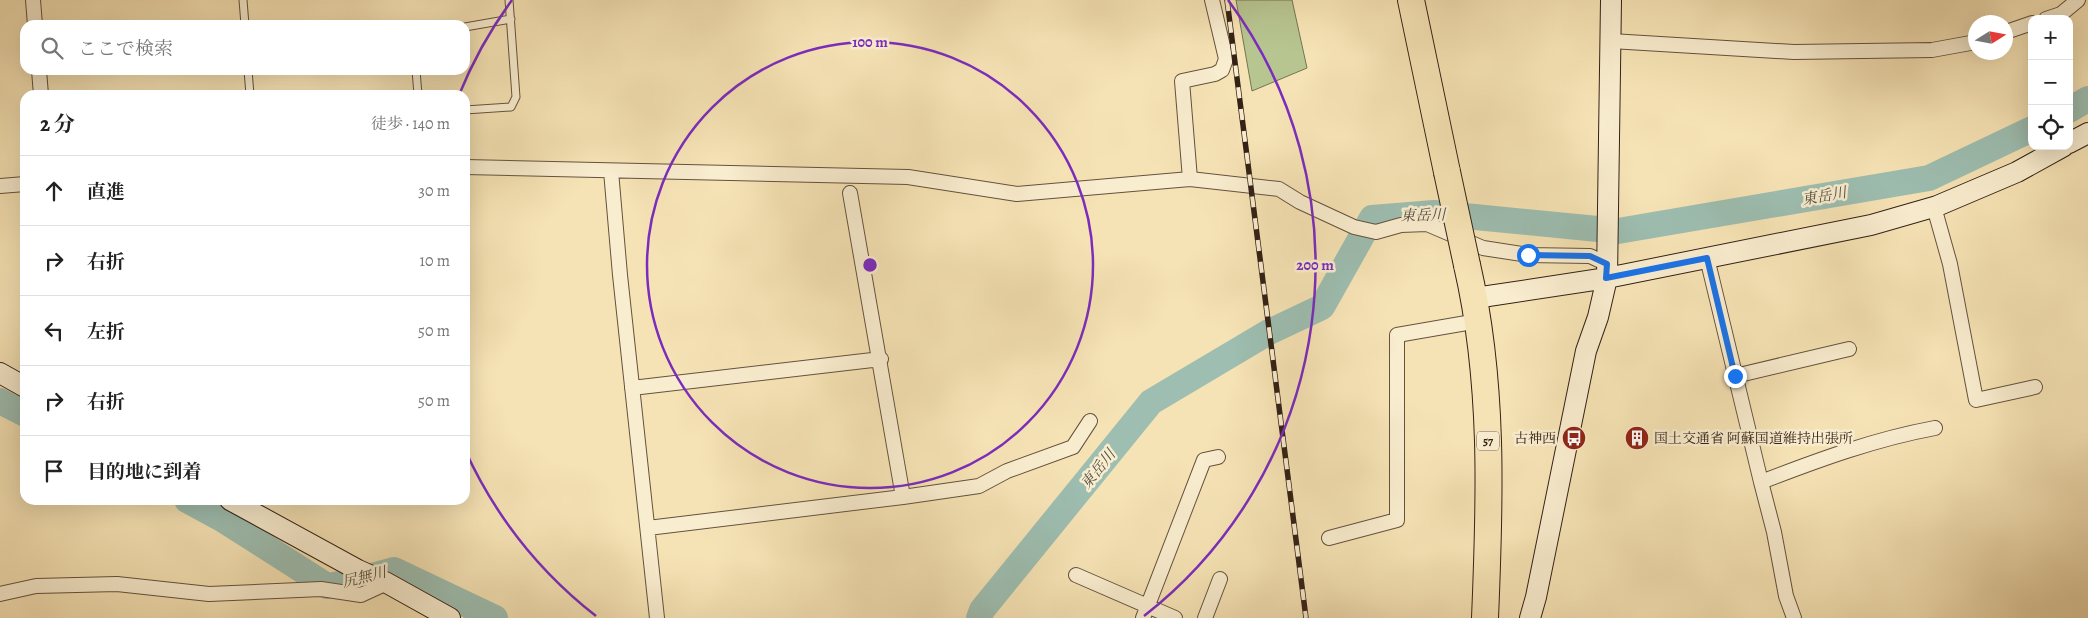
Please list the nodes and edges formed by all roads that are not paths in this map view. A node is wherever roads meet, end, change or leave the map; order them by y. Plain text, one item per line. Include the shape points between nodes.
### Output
1 (33, 0) edge
2 (243, 0) edge
3 (510, 0) edge
4 (1212, 0) edge
5 (1411, 0) edge
6 (1611, 0) edge
7 (2078, 0) edge
8 (2058, 15) edge
9 (511, 19) junction
10 (35, 20) edge
11 (245, 20) edge
12 (2028, 24) edge
13 (470, 26) edge
14 (2013, 30) edge
15 (1610, 41) junction
16 (1968, 43) edge
17 (38, 75) edge
18 (248, 75) edge
19 (416, 75) edge
20 (40, 90) edge
21 (250, 90) edge
22 (418, 90) edge
23 (470, 110) edge
24 (2088, 133) edge
25 (2073, 141) edge
26 (2057, 150) edge
27 (470, 167) edge
28 (611, 171) junction
29 (1190, 179) junction
30 (20, 184) edge
31 (0, 186) edge
32 (850, 193) dead end
33 (1934, 207) junction
34 (1707, 258) junction
35 (1607, 265) junction
36 (1476, 310) junction
37 (1849, 349) dead end
38 (881, 359) junction
39 (0, 374) edge
40 (1735, 376) junction
41 (20, 384) edge
42 (632, 388) junction
43 (2036, 388) dead end
44 (1090, 421) dead end
45 (1935, 428) dead end
46 (1218, 457) dead end
47 (1760, 482) junction
48 (903, 497) junction
49 (239, 505) edge
50 (648, 528) junction
51 (1329, 538) dead end
52 (1076, 575) dead end
53 (1220, 578) dead end
54 (383, 582) junction
55 (0, 594) edge
56 (1145, 612) edge
57 (450, 618) edge
58 (657, 618) edge
59 (1175, 618) edge
60 (1205, 618) edge
61 (1484, 618) edge
62 (1530, 618) edge
63 (1794, 618) edge

1 - 10 street
2 - 11 lane
3 - 9 lane
4 - 29 street via 1226,59 1222,70 1215,74 1182,81
5 - 36 highway, 57, bridge
6 - 15 street
7 - 8 street
9 - 13 lane
9 - 23 lane via 516,97 511,107
12 - 14 street
15 - 16 street via 1794,52 1932,50
15 - 35 street
17 - 20 street
18 - 21 lane
19 - 22 lane
24 - 25 street
26 - 33 street via 2017,172
27 - 28 street
28 - 29 street via 908,177 1017,194
28 - 42 street
29 - 35 street via 1279,189 1354,227 1376,232 1401,224 1427,224 1483,248 1528,255 1590,256
30 - 31 street
32 - 38 street
33 - 34 street via 1871,225
33 - 43 street via 1950,264 1976,400
34 - 35 street
34 - 40 street
35 - 36 street
35 - 62 street
36 - 51 street via 1397,336 1397,520
36 - 61 highway, 57 via 1488,411 1490,507
37 - 40 street
38 - 42 street
38 - 48 street
39 - 41 street
40 - 47 street
42 - 50 street
44 - 48 street via 1073,447 1007,471 979,486
45 - 47 street via 1889,438
46 - 56 street via 1204,460
47 - 63 street
48 - 50 street
49 - 54 street
50 - 58 street
52 - 56 street
53 - 60 street
54 - 55 street via 361,595 321,590 209,594 117,584 36,586
54 - 57 street
56 - 59 street

